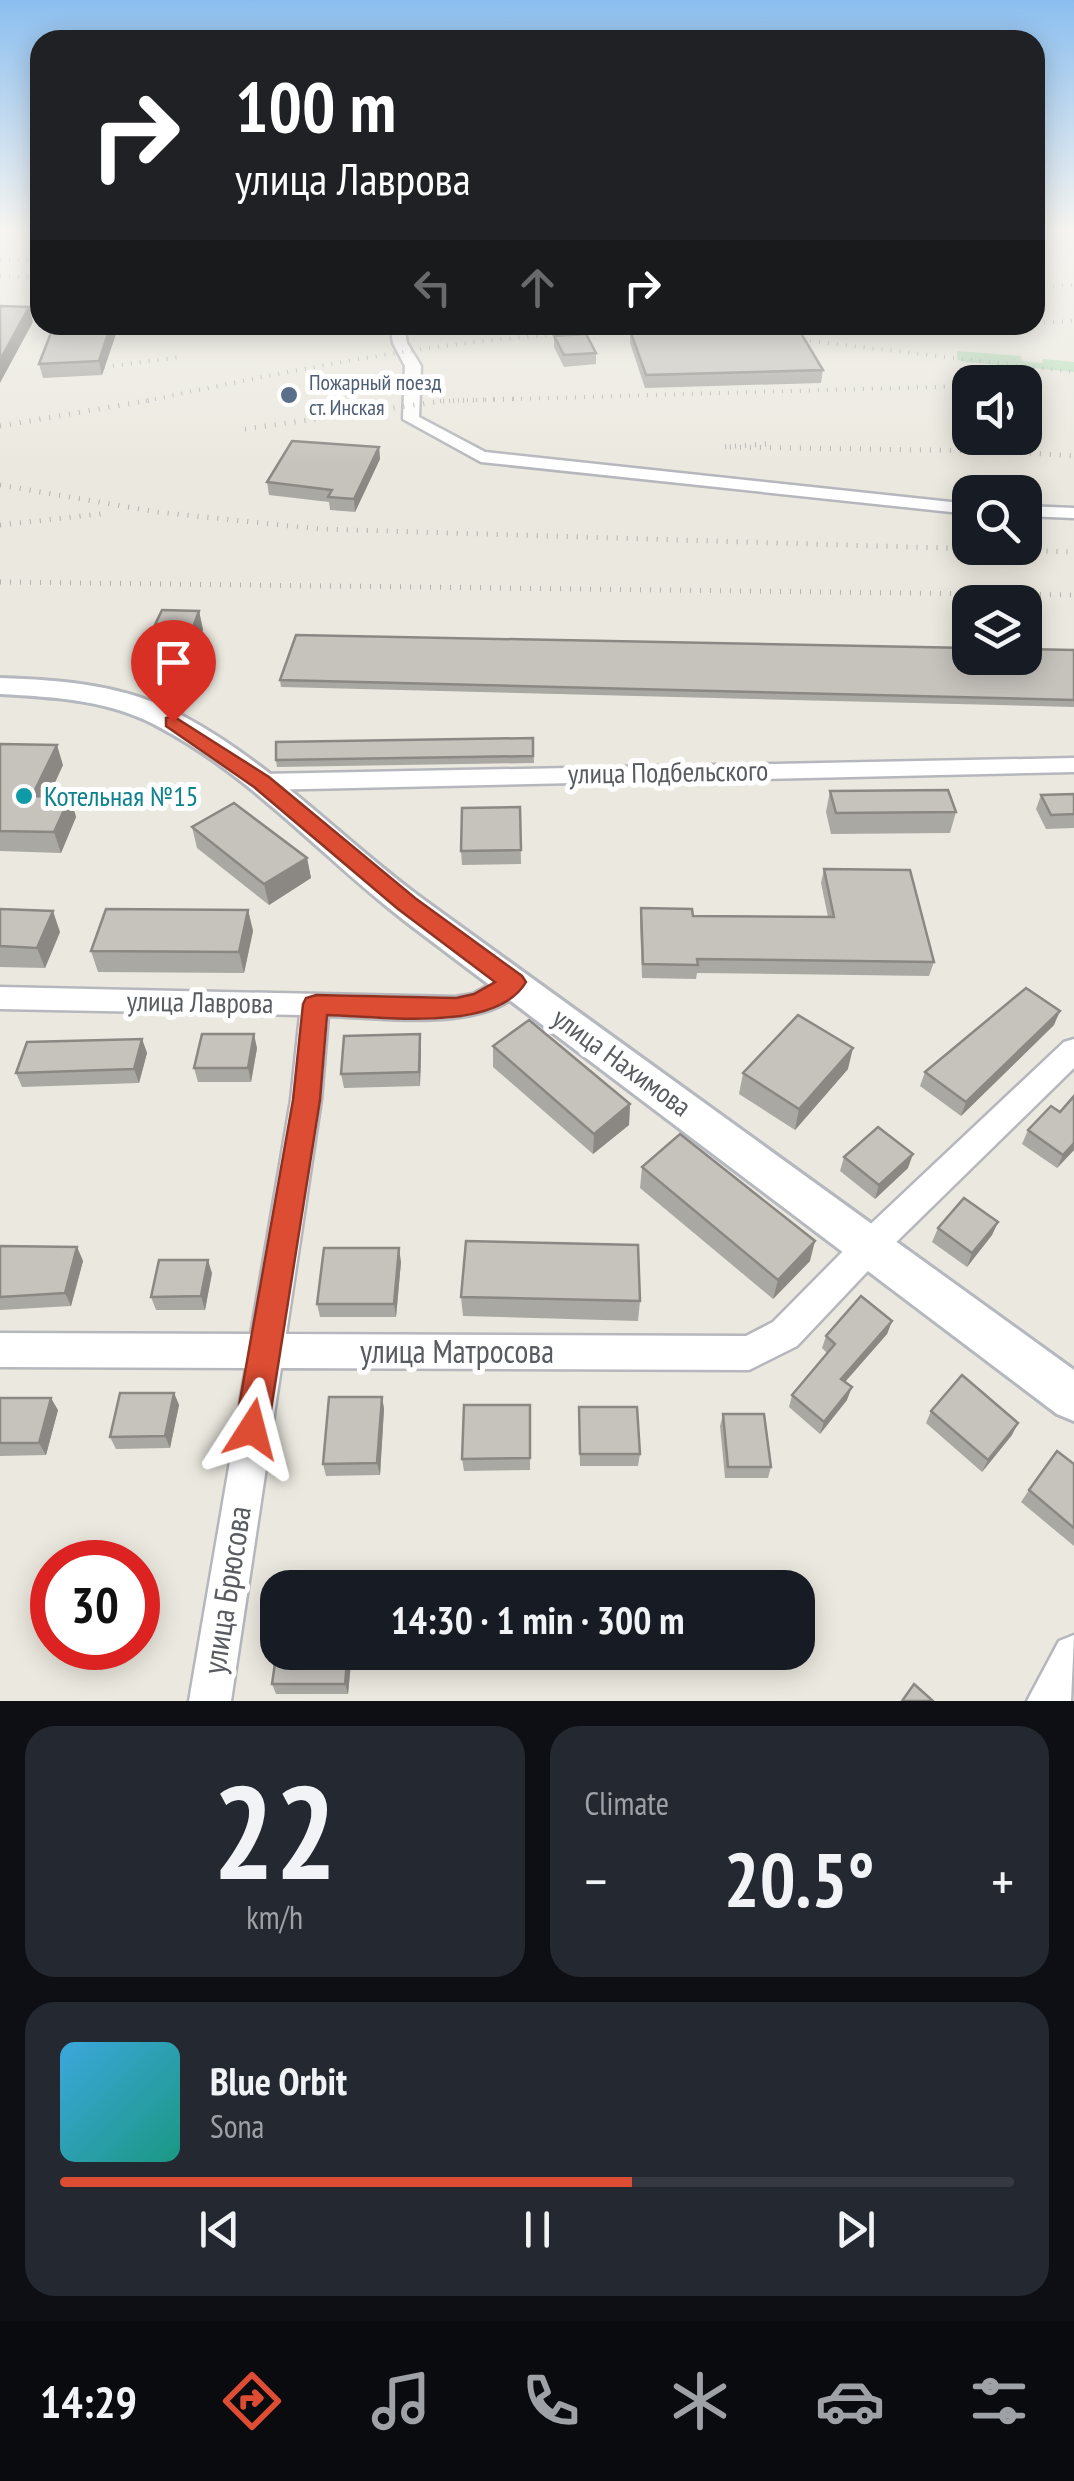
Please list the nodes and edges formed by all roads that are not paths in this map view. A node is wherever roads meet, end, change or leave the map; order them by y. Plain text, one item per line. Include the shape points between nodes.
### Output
1 (399, 335) edge
2 (952, 507) edge
3 (1042, 511) edge
4 (1074, 512) edge
5 (0, 686) edge
6 (1074, 765) edge
7 (262, 782) junction
8 (514, 982) junction
9 (0, 998) edge
10 (316, 1004) junction
11 (1074, 1050) edge
12 (871, 1245) junction
13 (0, 1350) edge
14 (264, 1352) junction
15 (1074, 1398) edge
16 (1074, 1656) edge
17 (210, 1701) edge
18 (1048, 1701) edge

1 - 2 street via 414,366 411,419 481,457
3 - 4 street
5 - 7 street, улица Нахимова via 66,689 128,702 173,722
6 - 7 street, улица Подбельского
7 - 8 street, улица Нахимова via 406,904
8 - 10 street, улица Лаврова via 480,1003 456,1008
8 - 12 street, улица Нахимова
9 - 10 street, улица Лаврова
10 - 14 street, улица Брюсова
11 - 12 street, улица Матросова
12 - 14 street, улица Матросова via 784,1334 749,1353
12 - 15 street, улица Нахимова
13 - 14 street, улица Матросова
14 - 17 street, улица Брюсова
16 - 18 street

